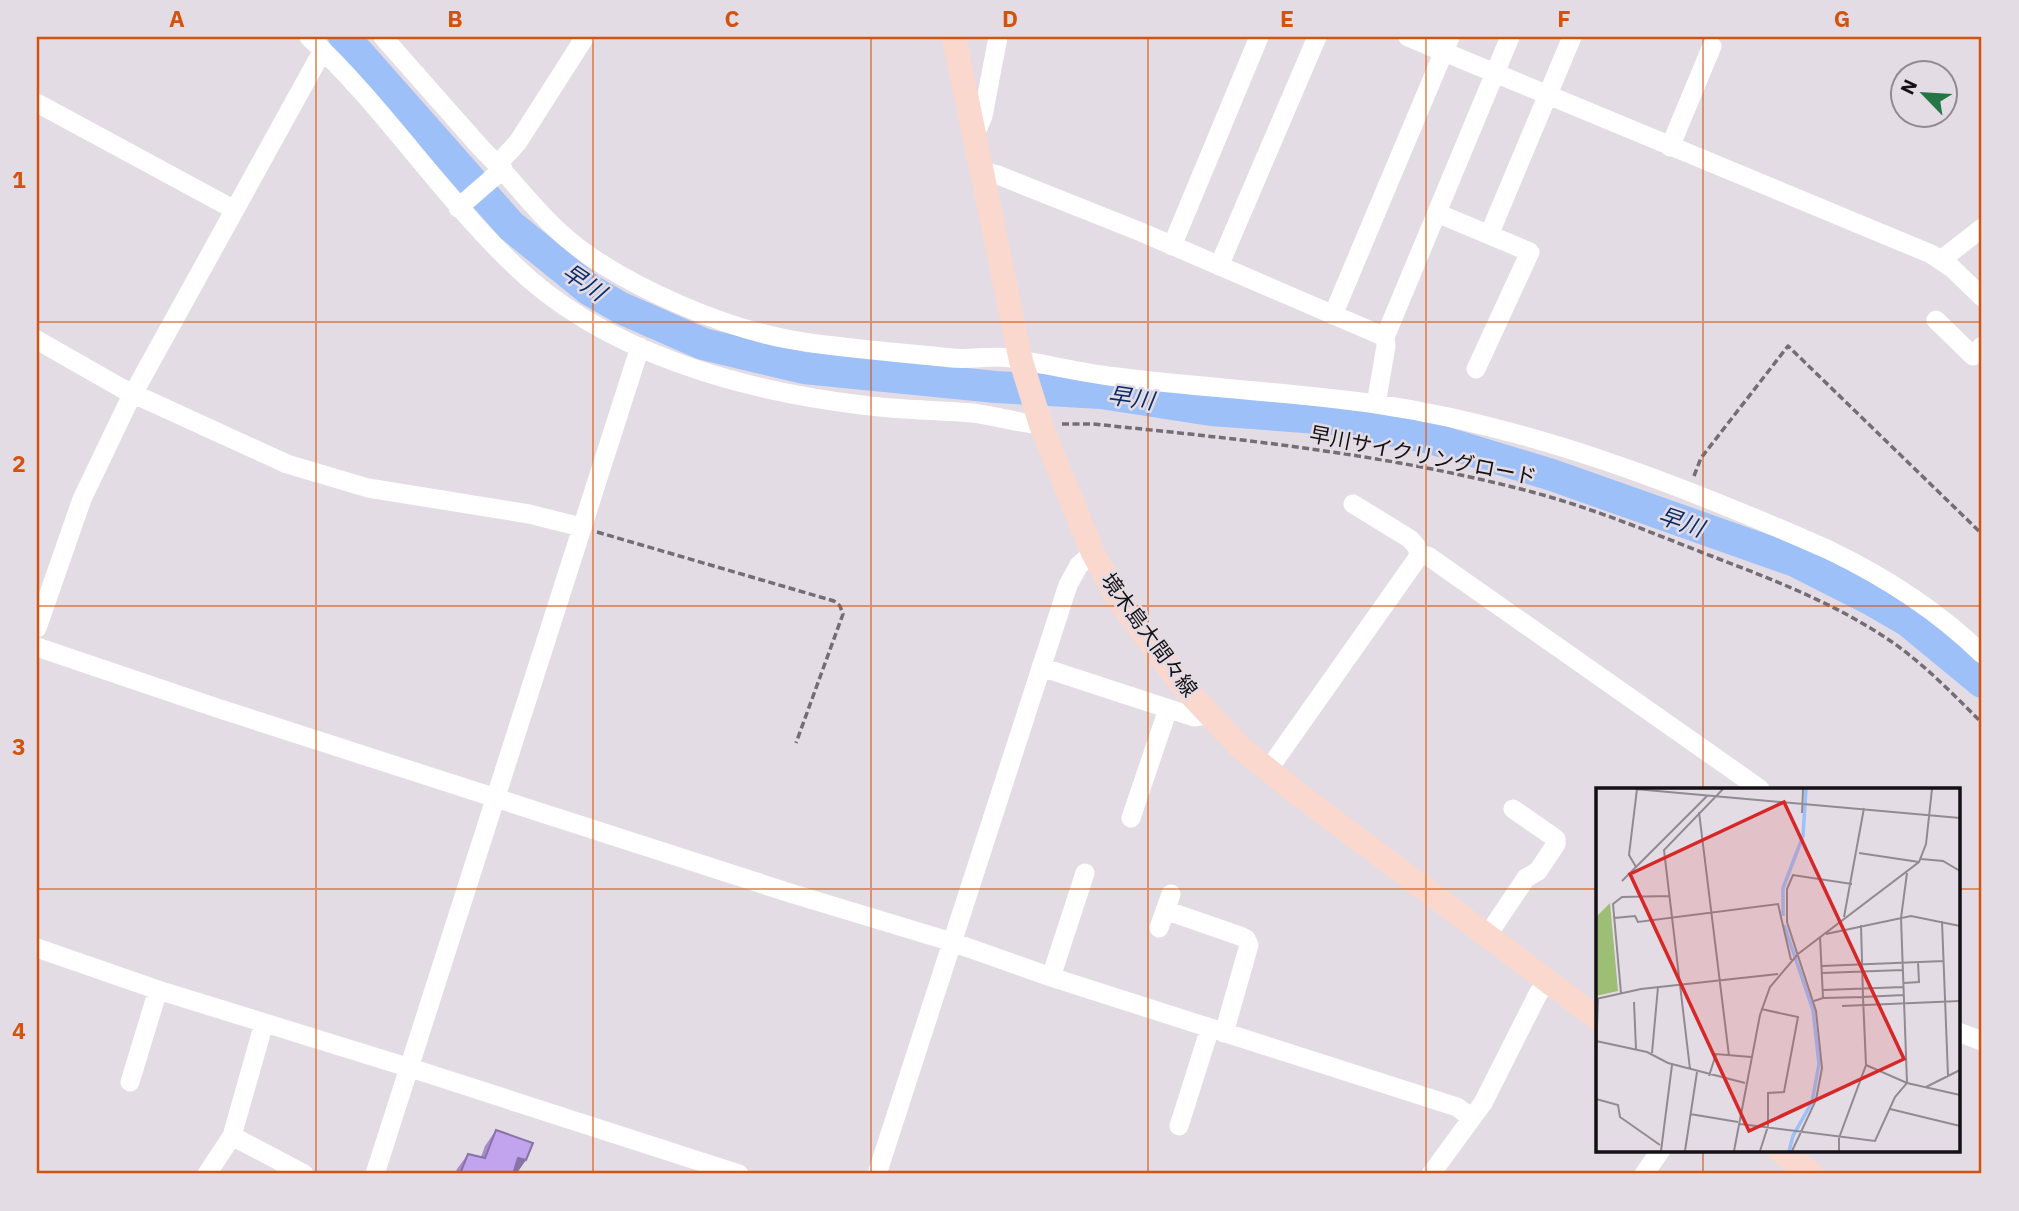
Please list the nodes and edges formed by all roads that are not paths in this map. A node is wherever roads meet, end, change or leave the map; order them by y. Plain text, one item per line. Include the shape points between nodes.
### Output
1 (383, 37) edge
2 (585, 37) edge
3 (954, 37) edge
4 (998, 37) edge
5 (1259, 37) edge
6 (1317, 37) edge
7 (1408, 37) edge
8 (1510, 37) edge
9 (1572, 37) edge
10 (316, 43) edge
11 (1447, 44) edge
12 (1712, 46) dead end
13 (1495, 73) junction
14 (1548, 96) junction
15 (37, 103) edge
16 (974, 137) junction
17 (1670, 147) junction
18 (499, 169) junction
19 (981, 171) junction
20 (461, 205) junction
21 (233, 209) junction
22 (1437, 213) junction
23 (1982, 228) edge
24 (1489, 235) junction
25 (1172, 246) junction
26 (1941, 260) junction
27 (1219, 266) junction
28 (1982, 297) edge
29 (1333, 315) junction
30 (1936, 320) dead end
31 (1385, 337) junction
32 (37, 340) edge
33 (1982, 346) edge
34 (640, 347) junction
35 (1023, 366) junction
36 (1476, 369) dead end
37 (134, 393) junction
38 (1376, 404) junction
39 (1046, 422) junction
40 (1353, 504) dead end
41 (581, 527) junction
42 (1093, 553) junction
43 (1419, 556) junction
44 (37, 628) edge
45 (37, 646) edge
46 (1982, 654) edge
47 (1041, 667) junction
48 (1168, 709) junction
49 (1208, 715) junction
50 (1268, 770) junction
51 (1759, 788) edge
52 (495, 798) junction
53 (1513, 809) dead end
54 (1131, 818) dead end
55 (1085, 873) dead end
56 (1165, 911) dead end
57 (1487, 936) junction
58 (952, 942) junction
59 (37, 948) edge
60 (1051, 977) junction
61 (1547, 981) junction
62 (158, 990) junction
63 (1596, 1017) edge
64 (264, 1023) junction
65 (1217, 1030) junction
66 (1960, 1033) edge
67 (1982, 1041) edge
68 (409, 1068) junction
69 (130, 1082) dead end
70 (1472, 1118) junction
71 (1179, 1126) dead end
72 (232, 1136) junction
73 (1660, 1152) edge
74 (1782, 1152) edge
75 (1809, 1173) edge
76 (207, 1174) edge
77 (304, 1174) edge
78 (375, 1174) edge
79 (739, 1174) edge
80 (877, 1174) edge
81 (1431, 1174) edge
82 (1644, 1174) edge

1 - 18 street
2 - 18 street
3 - 16 main road, 境木島大間々線
4 - 16 street via 983,116
5 - 25 street
6 - 27 street
7 - 11 street
8 - 13 street
9 - 14 street
10 - 20 street
10 - 21 street
11 - 13 street
11 - 29 street
12 - 17 street
13 - 14 street
13 - 22 street
14 - 17 street
14 - 24 street
15 - 21 street
16 - 19 main road, 境木島大間々線
17 - 26 street
18 - 20 street
18 - 35 street via 542,218 591,257 646,289 722,320 786,339 965,359 1008,358
19 - 25 street
19 - 35 main road, 境木島大間々線
20 - 34 street via 540,287 580,316
21 - 37 street
22 - 24 street
22 - 31 street
23 - 26 street
24 - 36 street via 1530,252
25 - 27 street
26 - 28 street
27 - 29 street
29 - 31 street
30 - 33 street via 1973,356
31 - 38 street
32 - 37 street
34 - 39 street via 714,375 790,395
34 - 41 street
35 - 38 street
35 - 39 main road, 境木島大間々線
37 - 41 street via 288,464 368,488
37 - 44 street via 82,499
38 - 46 street via 1582,453 1798,536 1857,564 1916,600
39 - 42 main road, 境木島大間々線
40 - 43 street via 1410,539
41 - 52 street
42 - 47 street via 1079,565 1068,585
42 - 49 main road, 境木島大間々線 via 1119,600
43 - 50 street
43 - 51 street via 1427,556
45 - 52 street
47 - 48 street
47 - 58 street
48 - 49 street via 1194,717
48 - 54 street
49 - 50 main road, 境木島大間々線
50 - 57 main road, 境木島大間々線
52 - 58 street
52 - 68 street
53 - 57 street via 1556,839 1556,845 1538,871 1526,878
55 - 60 street
56 - 65 street via 1240,936 1250,945
57 - 61 main road, 境木島大間々線
58 - 60 street
58 - 80 street
59 - 62 street
60 - 65 street
61 - 63 main road, 境木島大間々線
61 - 70 street
62 - 64 street
62 - 69 street
64 - 68 street
64 - 72 street
65 - 70 street via 1457,1107
65 - 71 street
66 - 67 street
68 - 78 street
68 - 79 street
70 - 81 street
72 - 76 street
72 - 77 street
73 - 82 street
74 - 75 main road

